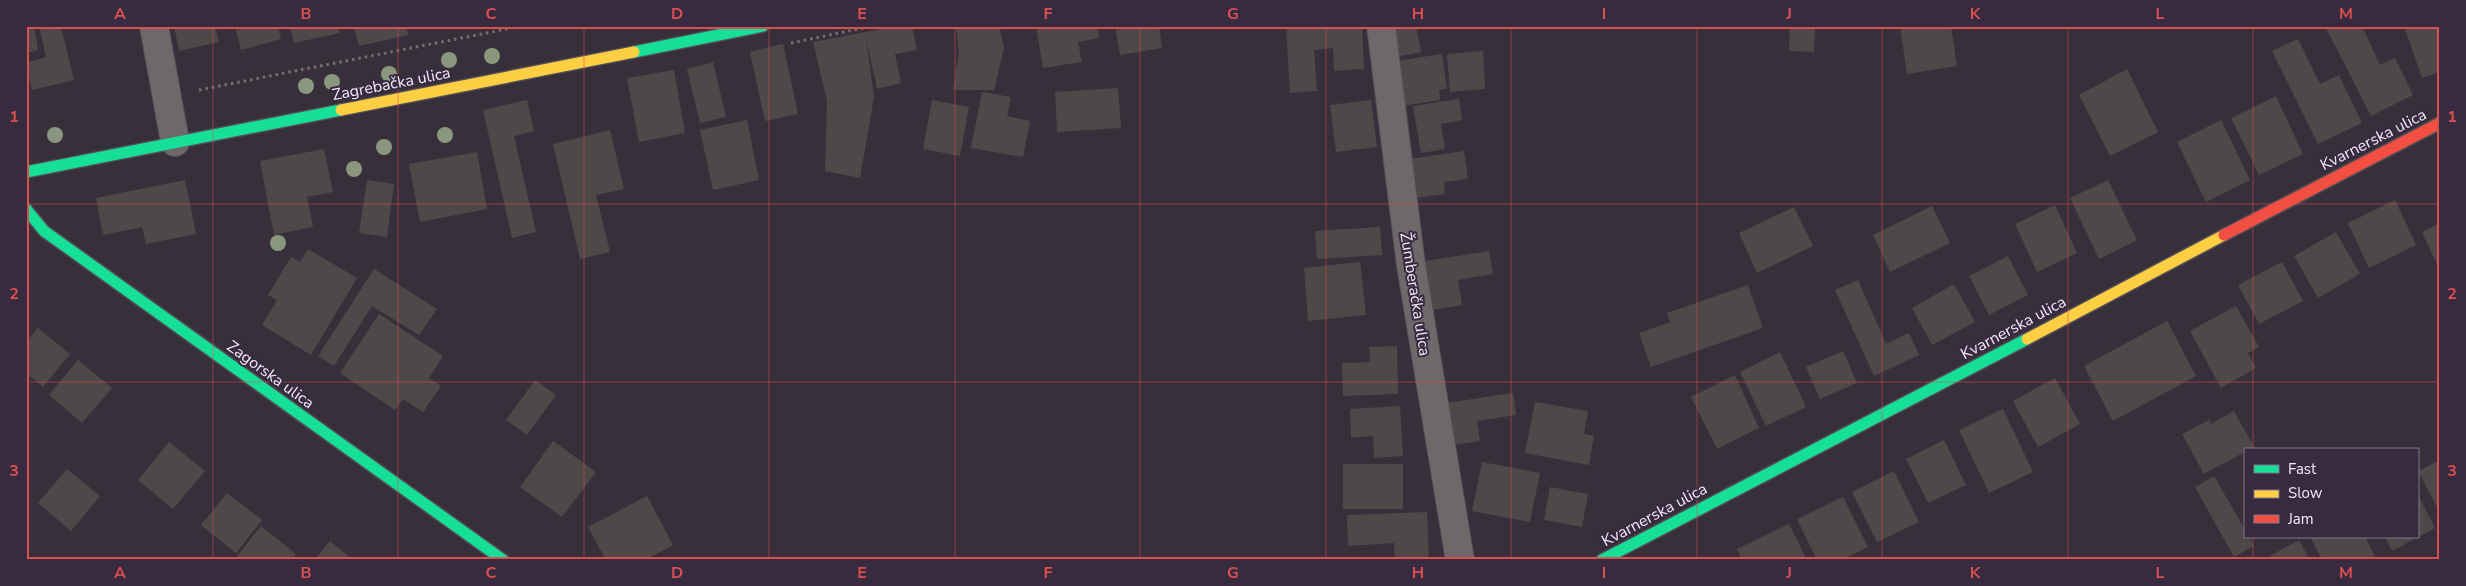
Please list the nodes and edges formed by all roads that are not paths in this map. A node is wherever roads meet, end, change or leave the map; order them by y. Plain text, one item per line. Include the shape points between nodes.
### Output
1 (154, 26) edge
2 (763, 26) edge
3 (1381, 26) edge
4 (2440, 123) edge
5 (175, 142) junction
6 (26, 172) edge
7 (26, 209) edge
8 (503, 560) edge
9 (1460, 560) edge
10 (1602, 560) edge

1 - 5 street
2 - 5 street, Zagrebačka ulica
3 - 9 street, Žumberačka ulica via 1410,265
4 - 10 street, Kvarnerska ulica
5 - 6 street, Zagrebačka ulica
7 - 8 street, Zagorska ulica via 44,231

